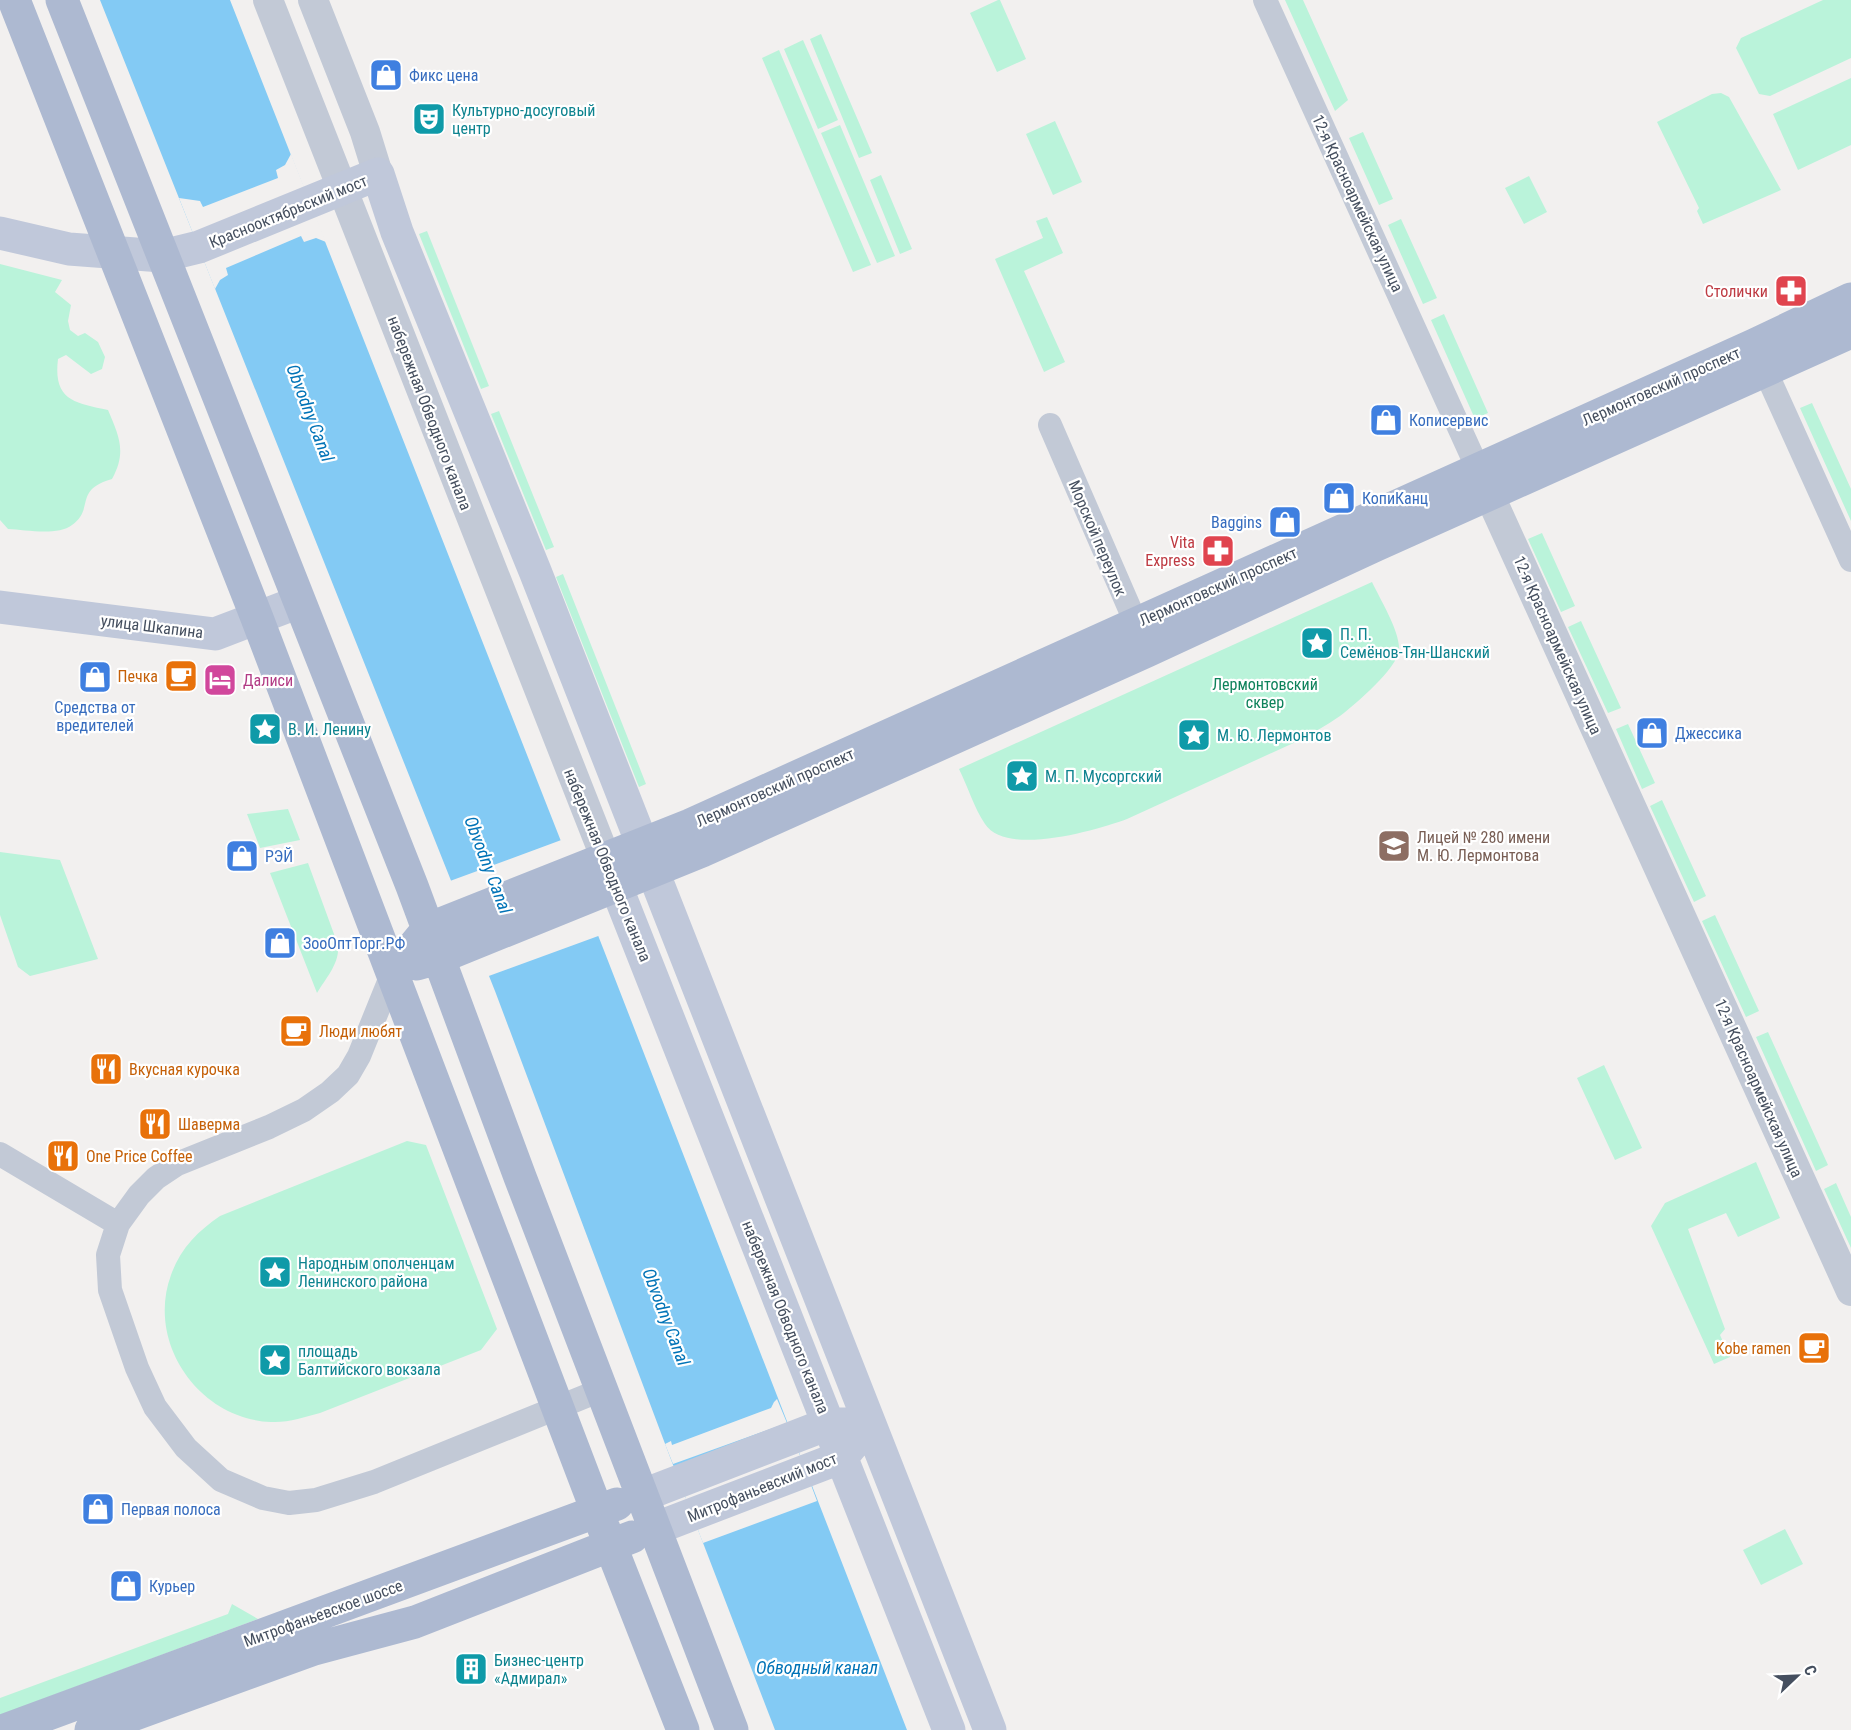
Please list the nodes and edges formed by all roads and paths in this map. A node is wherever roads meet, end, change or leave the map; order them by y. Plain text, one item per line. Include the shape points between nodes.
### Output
1 (14, 0) edge
2 (62, 0) edge
3 (268, 0) edge
4 (313, 0) edge
5 (1265, 0) edge
6 (378, 174) junction
7 (342, 188) junction
8 (0, 233) edge
9 (113, 252) junction
10 (162, 256) junction
11 (1851, 299) edge
12 (1851, 332) edge
13 (1760, 358) junction
14 (1050, 425) dead end
15 (1483, 482) junction
16 (1851, 560) edge
17 (299, 602) junction
18 (0, 608) edge
19 (257, 618) junction
20 (1141, 637) junction
21 (646, 858) junction
22 (599, 876) junction
23 (433, 944) junction
24 (393, 972) junction
25 (0, 1154) edge
26 (118, 1224) junction
27 (1851, 1291) edge
28 (601, 1390) junction
29 (558, 1408) junction
30 (828, 1424) junction
31 (869, 1424) junction
32 (842, 1457) junction
33 (641, 1496) junction
34 (597, 1510) junction
35 (654, 1529) junction
36 (611, 1545) junction
37 (5, 1730) edge
38 (91, 1730) edge
39 (684, 1730) edge
40 (732, 1730) edge
41 (949, 1730) edge
42 (990, 1730) edge

1 - 9 main road
2 - 10 main road
3 - 7 street, набережная Обводного канала
4 - 6 street
5 - 15 street, 12-я Красноармейская улица
6 - 7 main road, Краснооктябрьский мост
6 - 21 main road via 397,231
7 - 10 main road, Краснооктябрьский мост via 198,247
7 - 22 street, набережная Обводного канала
8 - 9 main road, Краснооктябрьский мост via 69,249
9 - 10 main road, Краснооктябрьский мост
9 - 19 main road
10 - 17 main road
11 - 13 main road, Лермонтовский проспект
12 - 13 main road, Лермонтовский проспект
13 - 15 main road, Лермонтовский проспект
13 - 16 street
14 - 20 street, Морской переулок
15 - 20 main road, Лермонтовский проспект
15 - 27 street, 12-я Красноармейская улица
17 - 19 main road, улица Шкапина
17 - 23 main road
18 - 19 main road, улица Шкапина via 215,634
19 - 24 main road
20 - 21 main road, Лермонтовский проспект via 698,822
21 - 22 main road, Лермонтовский проспект
21 - 31 main road
22 - 23 main road, Лермонтовский проспект
22 - 30 main road, набережная Обводного канала
23 - 24 main road
23 - 28 main road
24 - 26 street via 359,1056 348,1075 330,1092 269,1127 177,1164 139,1195
24 - 29 main road
25 - 26 street
26 - 29 street via 108,1255 110,1290 154,1407 186,1448 221,1480 252,1493 289,1503 316,1500 374,1482
28 - 29 street
28 - 33 main road
29 - 34 main road
30 - 31 main road, Митрофаньевский мост
30 - 32 main road, набережная Обводного канала
30 - 33 main road, Митрофаньевский мост
31 - 32 main road, Митрофаньевский мост
31 - 42 main road
32 - 35 main road, Митрофаньевский мост
32 - 41 main road, набережная Обводного канала
33 - 34 main road, Митрофаньевское шоссе
33 - 35 main road
34 - 36 main road
34 - 37 main road, Митрофаньевское шоссе
35 - 36 main road, Митрофаньевское шоссе
35 - 40 main road
36 - 38 main road, Митрофаньевское шоссе via 415,1622 314,1649
36 - 39 main road

